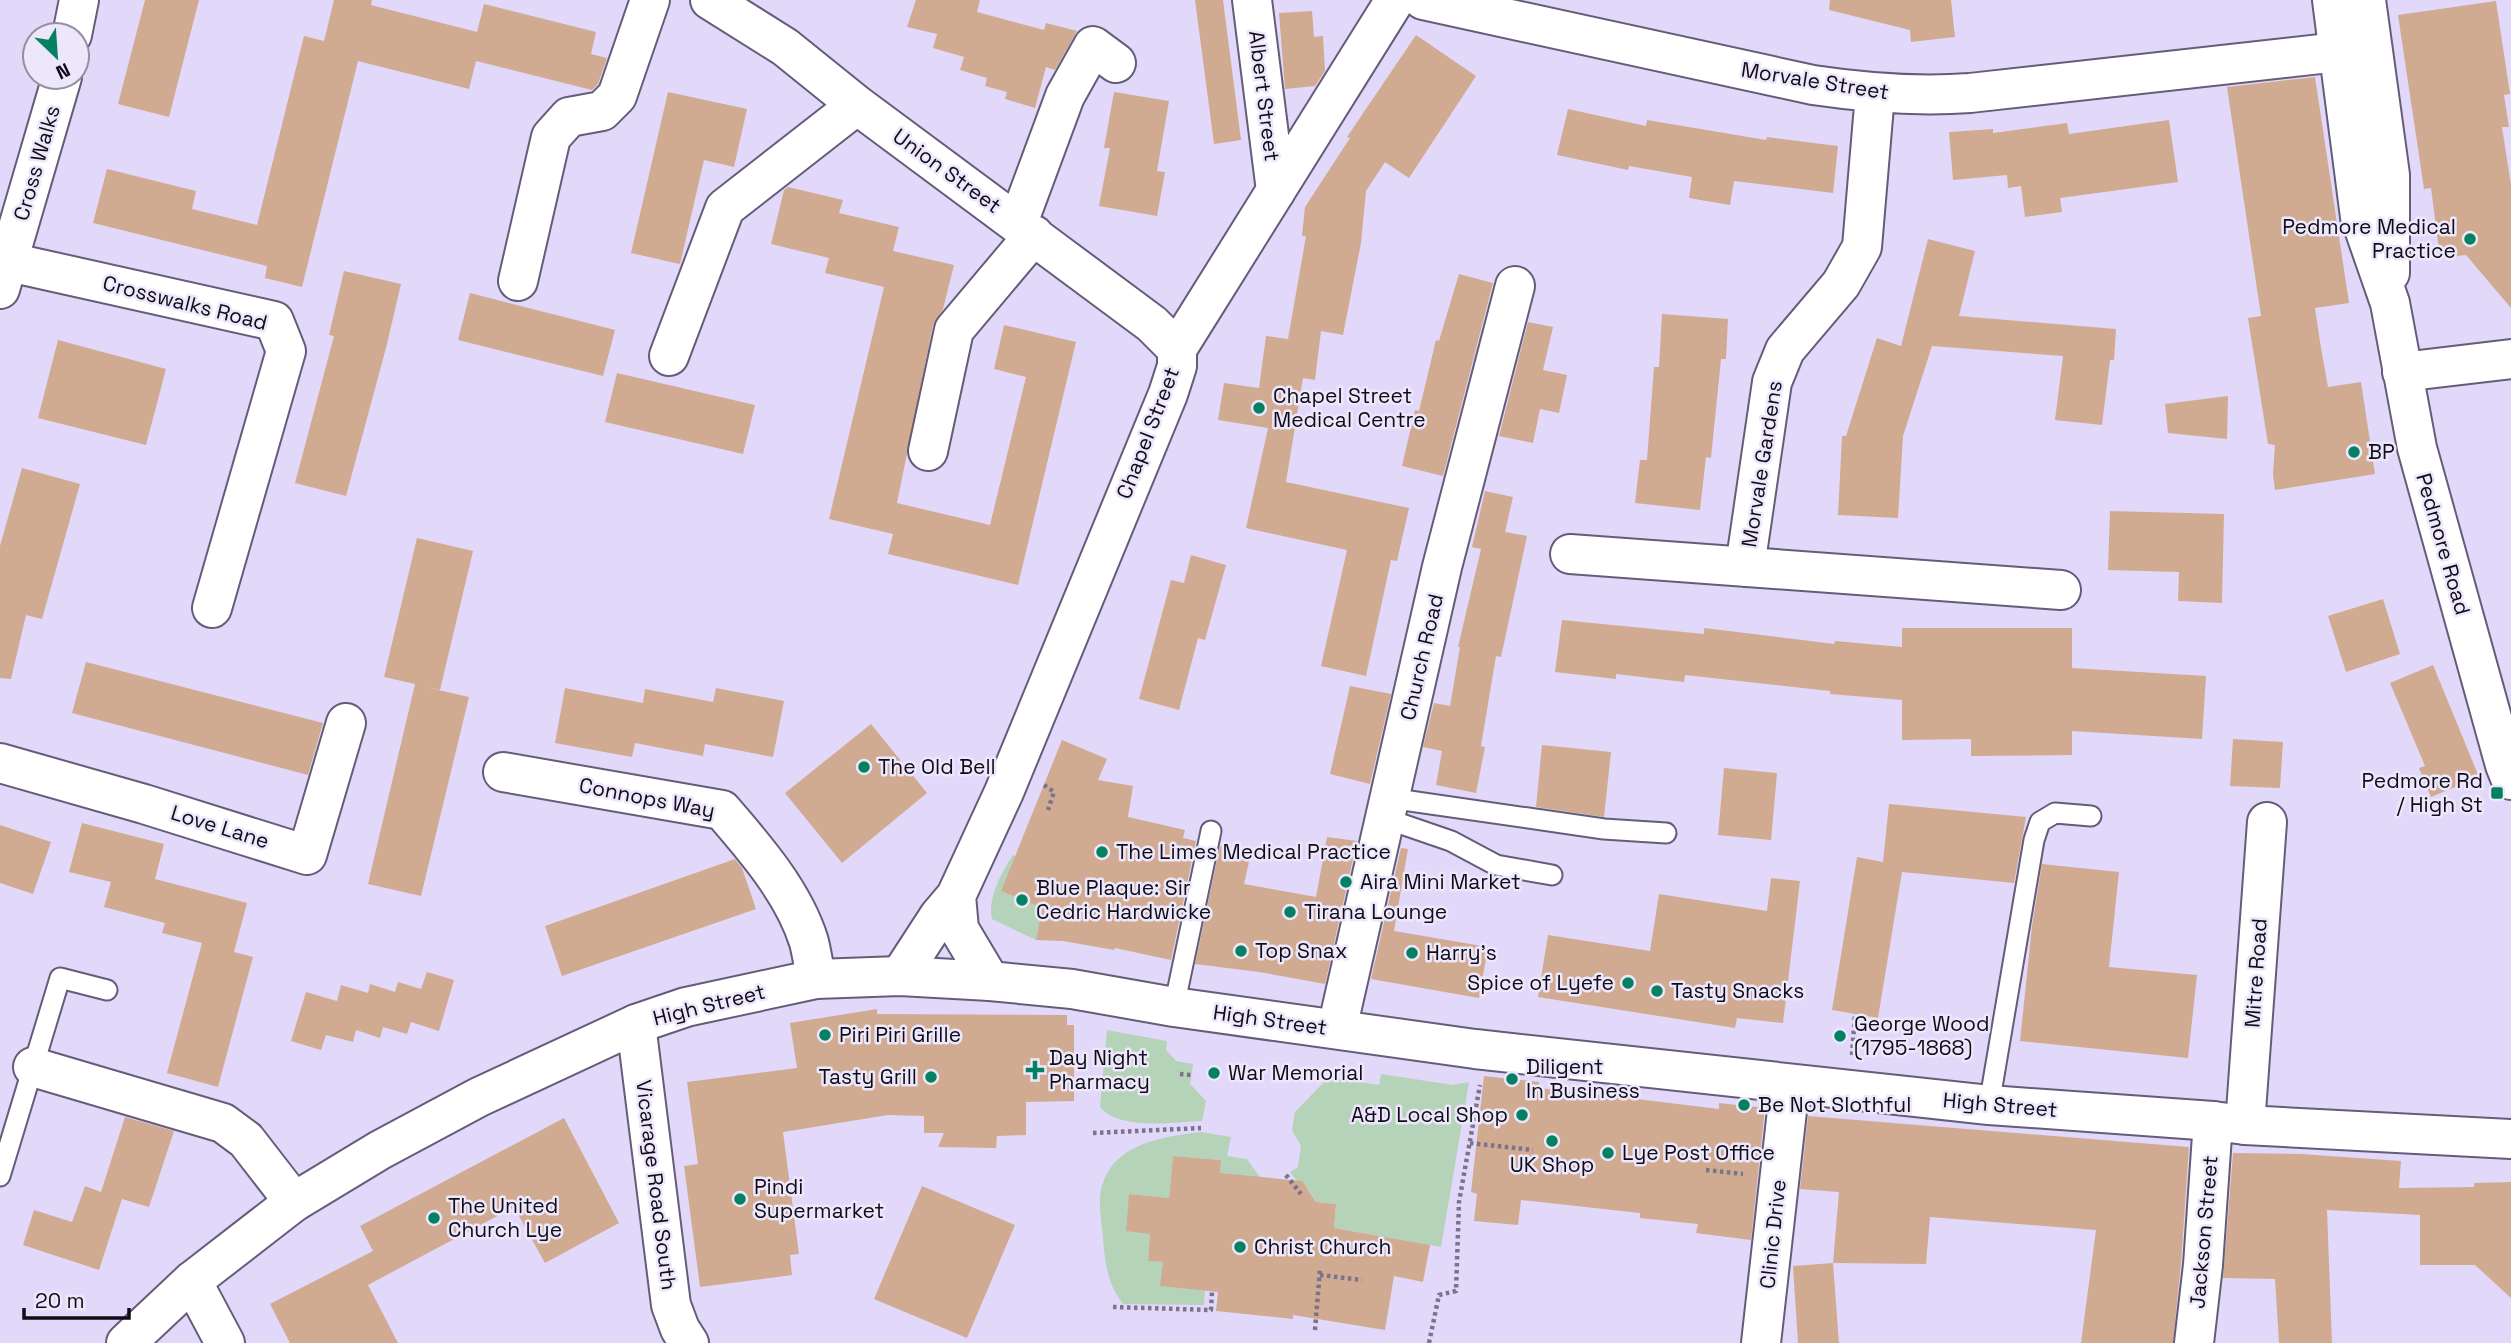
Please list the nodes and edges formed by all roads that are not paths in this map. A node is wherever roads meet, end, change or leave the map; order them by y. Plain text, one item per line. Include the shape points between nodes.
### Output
1 (79, 0) edge
2 (650, 0) edge
3 (710, 0) edge
4 (1252, 0) edge
5 (1395, 0) edge
6 (1423, 0) edge
7 (2332, 0) edge
8 (2349, 0) edge
9 (2366, 0) edge
10 (75, 21) edge
11 (2338, 52) junction
12 (1116, 63) dead end
13 (2375, 67) junction
14 (58, 91) edge
15 (1875, 94) junction
16 (857, 105) junction
17 (1276, 191) junction
18 (1026, 229) junction
19 (5, 276) edge
20 (518, 281) dead end
21 (1515, 286) dead end
22 (2390, 303) junction
23 (1177, 349) junction
24 (669, 356) dead end
25 (2511, 359) edge
26 (2402, 372) junction
27 (928, 451) dead end
28 (1570, 554) dead end
29 (1745, 567) junction
30 (2061, 590) dead end
31 (212, 608) dead end
32 (346, 723) dead end
33 (0, 763) edge
34 (503, 772) dead end
35 (2511, 780) edge
36 (1387, 808) junction
37 (2091, 816) dead end
38 (2267, 822) dead end
39 (1211, 831) dead end
40 (1666, 833) dead end
41 (1552, 875) dead end
42 (956, 896) junction
43 (900, 976) junction
44 (816, 979) junction
45 (990, 981) junction
46 (107, 990) dead end
47 (1174, 1007) junction
48 (636, 1024) junction
49 (1337, 1029) junction
50 (33, 1067) junction
51 (1790, 1084) junction
52 (1989, 1105) junction
53 (2229, 1123) junction
54 (2511, 1139) edge
55 (0, 1176) edge
56 (294, 1202) junction
57 (192, 1281) junction
58 (126, 1343) edge
59 (225, 1343) edge
60 (689, 1343) edge
61 (1761, 1343) edge
62 (2194, 1343) edge

1 - 10 main road
2 - 20 main road via 617,96 602,111 569,117 551,137
3 - 16 main road, Union Street via 785,47
4 - 17 main road, Albert Street
5 - 17 main road, Chapel Street
6 - 15 main road, Morvale Street via 1799,82
7 - 11 main road, Pedmore Road
8 - 11 main road via 2353,29
9 - 13 main road, Pedmore Road
11 - 13 main road, Morvale Street via 2363,54
11 - 15 main road, Morvale Street via 1970,93
11 - 22 main road, Pedmore Road via 2360,217
12 - 18 main road via 1093,46 1065,96
13 - 22 main road, Pedmore Road via 2390,175
14 - 19 main road, Cross Walks
15 - 29 main road, Morvale Gardens via 1862,247 1841,284 1785,350 1772,382
16 - 18 main road, Union Street
16 - 24 main road via 725,208
17 - 23 main road, Chapel Street
18 - 23 main road, Union Street via 1152,324
18 - 27 main road via 954,330
19 - 31 main road, Crosswalks Road via 274,321 286,351
21 - 36 main road, Church Road via 1442,567
22 - 26 main road, Pedmore Road
23 - 42 main road, Chapel Street via 1168,394 1004,792
25 - 26 main road
26 - 35 main road, Pedmore Road via 2435,519
28 - 29 main road, Morvale Gardens
29 - 30 main road, Morvale Gardens
32 - 33 main road, Love Lane via 307,855
34 - 44 main road, Connops Way via 722,810 788,897 808,940
36 - 40 lane
36 - 41 lane via 1496,865
36 - 49 main road, Church Road
37 - 52 lane via 2055,813 2040,822
38 - 53 main road, Mitre Road
39 - 47 lane
42 - 43 main road, Chapel Street
42 - 45 main road via 959,929
43 - 44 main road, High Street
43 - 45 main road, High Street
44 - 48 main road, High Street via 686,1007
45 - 47 main road, High Street via 1072,989
46 - 50 lane via 60,978
47 - 49 main road, High Street
48 - 56 main road, High Street via 479,1097
48 - 60 main road, Vicarage Road South via 671,1305
49 - 51 main road, High Street
50 - 55 lane
50 - 56 main road via 222,1123 246,1140
51 - 52 main road, High Street
51 - 61 main road, Clinic Drive
52 - 53 main road, High Street
53 - 54 main road, High Street
53 - 62 main road, Jackson Street
56 - 57 main road, High Street
57 - 58 main road, High Street
57 - 59 main road

